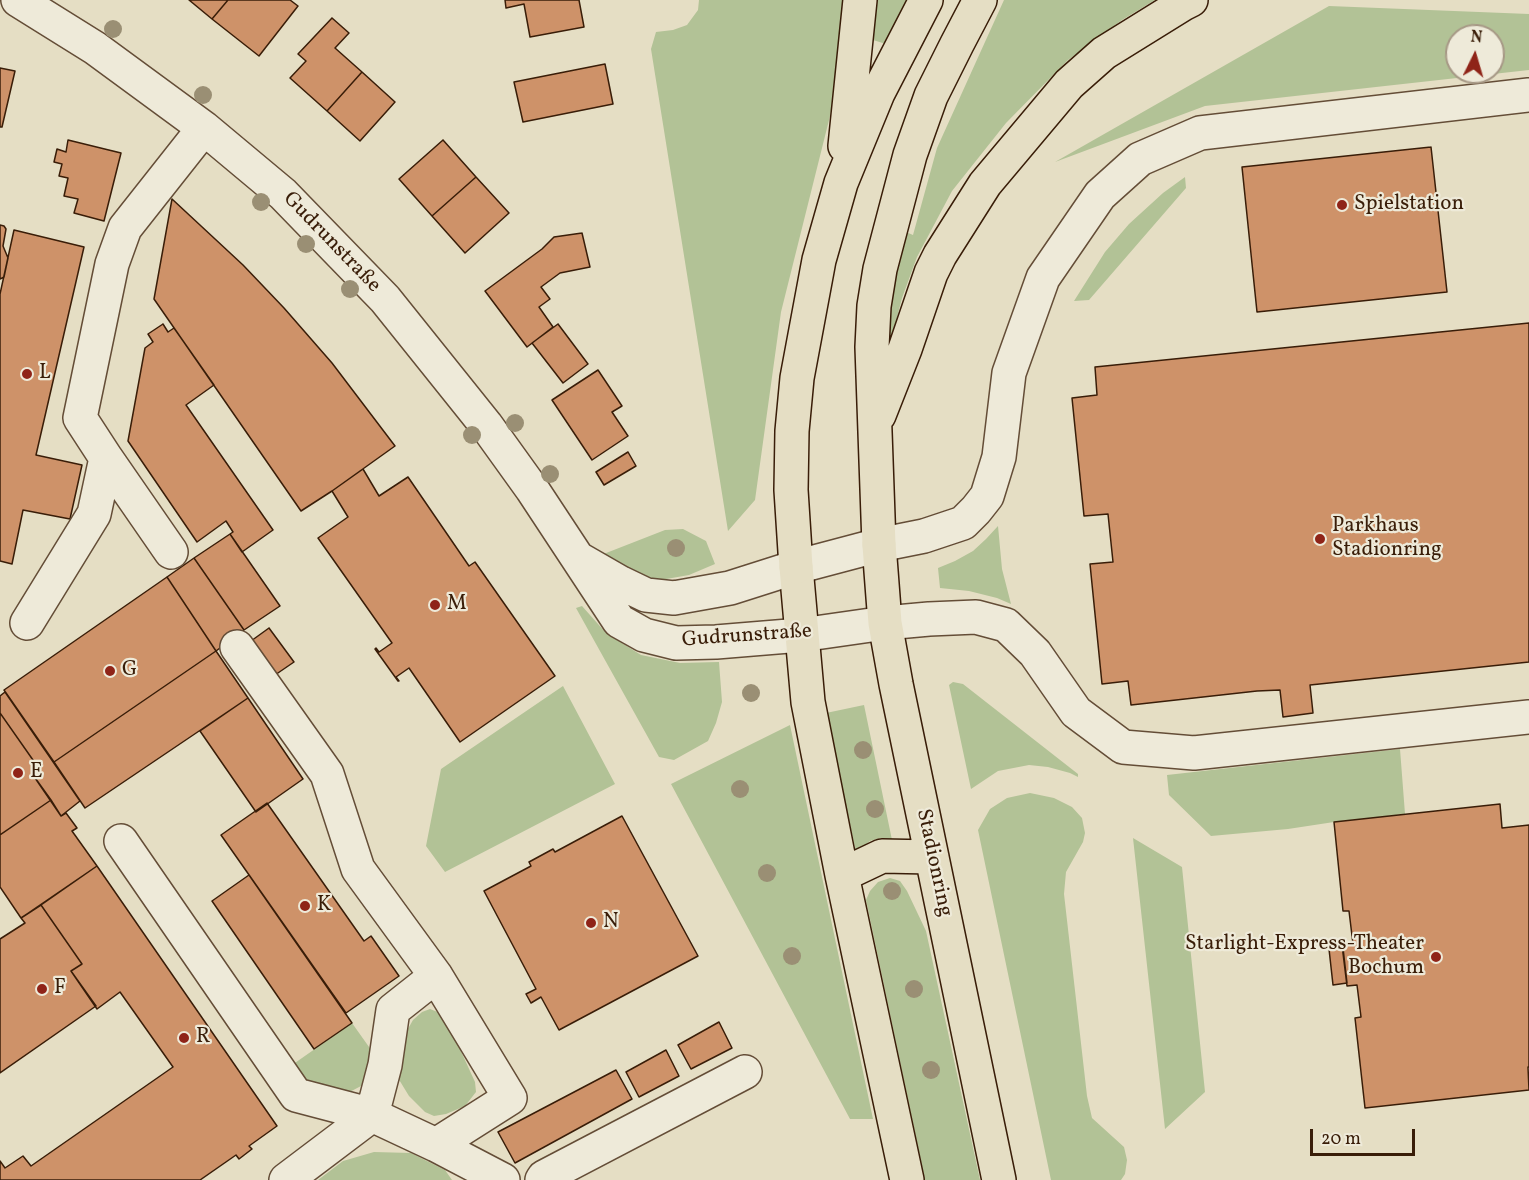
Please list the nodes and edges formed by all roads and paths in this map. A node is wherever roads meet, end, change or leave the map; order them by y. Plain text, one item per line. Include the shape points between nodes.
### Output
1 (18, 0) edge
2 (860, 0) edge
3 (926, 0) edge
4 (980, 0) edge
5 (1191, 0) edge
6 (1529, 95) edge
7 (204, 128) junction
8 (841, 183) junction
9 (874, 428) junction
10 (106, 458) junction
11 (879, 545) junction
12 (171, 552) dead end
13 (575, 556) junction
14 (796, 567) junction
15 (27, 623) dead end
16 (885, 623) junction
17 (801, 635) junction
18 (237, 646) dead end
19 (1529, 717) edge
20 (121, 841) dead end
21 (932, 857) junction
22 (842, 875) junction
23 (436, 976) junction
24 (745, 1072) dead end
25 (372, 1115) junction
26 (436, 1145) junction
27 (286, 1180) edge
28 (503, 1180) edge
29 (543, 1180) edge
30 (907, 1180) edge
31 (999, 1180) edge

1 - 7 street, Gudrunstraße via 96,48
2 - 8 main road
3 - 8 main road via 878,93
4 - 9 main road, Stadionring via 931,96 910,155 880,269 872,347
5 - 9 main road via 1104,53 1069,84 985,184 931,273
6 - 11 street, Gudrunstraße via 1200,133 1140,159 1100,195 1043,278 1009,373 999,457 987,496 963,523
7 - 10 street via 125,228 112,264 80,418
7 - 13 street, Gudrunstraße via 283,194 385,299 486,425
8 - 14 main road via 819,260 797,378 791,490
9 - 11 main road, Stadionring
10 - 12 street
10 - 15 street via 94,514
11 - 14 street, Gudrunstraße
11 - 16 main road, Stadionring
13 - 14 street, Gudrunstraße via 646,595 674,598 730,588
13 - 17 street, Gudrunstraße via 619,621 645,635 676,643
14 - 17 main road
16 - 17 street, Gudrunstraße
16 - 19 street, Gudrunstraße via 976,617 1006,625 1035,653 1076,712 1123,747 1194,753
16 - 21 main road, Stadionring
17 - 22 main road via 808,702
18 - 23 street via 327,774 358,868
20 - 25 street via 296,1095
21 - 22 main road via 882,856
21 - 31 main road, Stadionring
22 - 30 main road
23 - 25 street via 393,1010
23 - 26 street via 510,1098
24 - 29 street
25 - 26 street
25 - 27 street
26 - 28 street

